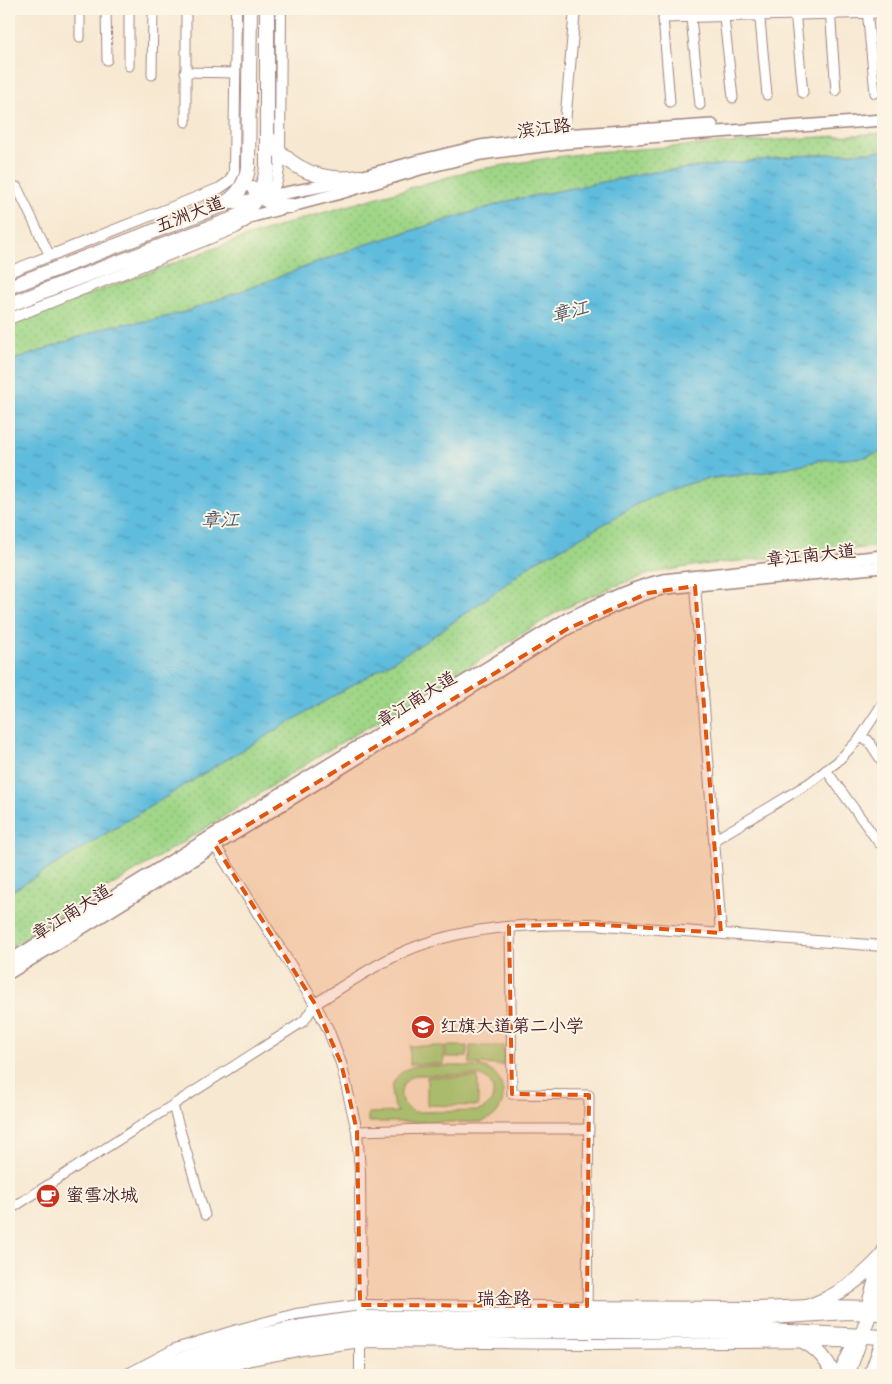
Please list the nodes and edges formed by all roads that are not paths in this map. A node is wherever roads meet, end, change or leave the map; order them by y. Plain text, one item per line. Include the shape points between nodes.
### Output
1 (80, 9) edge
2 (106, 9) edge
3 (129, 9) edge
4 (153, 9) edge
5 (186, 9) edge
6 (236, 9) edge
7 (250, 9) edge
8 (267, 9) edge
9 (281, 9) edge
10 (575, 9) edge
11 (830, 11) edge
12 (868, 11) edge
13 (759, 12) edge
14 (795, 12) edge
15 (883, 12) edge
16 (723, 13) edge
17 (691, 18) junction
18 (80, 37) dead end
19 (107, 60) dead end
20 (129, 66) dead end
21 (185, 72) junction
22 (235, 73) junction
23 (152, 75) dead end
24 (836, 91) dead end
25 (803, 93) dead end
26 (875, 93) dead end
27 (767, 95) dead end
28 (733, 98) dead end
29 (670, 102) dead end
30 (700, 105) dead end
31 (883, 114) edge
32 (883, 120) edge
33 (186, 122) dead end
34 (564, 135) junction
35 (267, 136) junction
36 (280, 152) junction
37 (234, 172) junction
38 (360, 177) junction
39 (9, 189) edge
40 (257, 203) junction
41 (292, 206) joint
42 (50, 256) junction
43 (9, 272) edge
44 (9, 287) edge
45 (9, 305) edge
46 (9, 319) edge
47 (883, 556) edge
48 (883, 566) edge
49 (695, 586) junction
50 (883, 704) edge
51 (860, 738) junction
52 (883, 763) edge
53 (826, 770) junction
54 (714, 840) junction
55 (883, 840) edge
56 (212, 841) junction
57 (510, 926) junction
58 (721, 934) junction
59 (883, 946) edge
60 (9, 961) edge
61 (9, 973) edge
62 (315, 1004) junction
63 (173, 1106) junction
64 (588, 1129) junction
65 (357, 1130) junction
66 (9, 1210) edge
67 (206, 1215) dead end
68 (882, 1254) edge
69 (883, 1277) edge
70 (812, 1305) junction
71 (874, 1309) edge
72 (587, 1312) junction
73 (772, 1316) junction
74 (361, 1324) junction
75 (771, 1331) junction
76 (857, 1339) junction
77 (883, 1341) edge
78 (805, 1342) junction
79 (126, 1375) edge
80 (144, 1375) edge
81 (174, 1375) edge
82 (201, 1375) edge
83 (360, 1375) edge
84 (833, 1375) edge
85 (838, 1375) edge
86 (847, 1375) edge
87 (871, 1375) edge

1 - 18 street
2 - 19 street
3 - 20 street
4 - 23 street
5 - 21 street
6 - 22 street
7 - 40 main road, 五洲大道 via 248,167 245,180
8 - 35 main road
9 - 36 street
10 - 34 street
11 - 12 street
11 - 14 street
11 - 24 street
12 - 15 street
12 - 26 street
13 - 14 street
13 - 16 street
13 - 27 street
14 - 25 street
16 - 17 street
16 - 28 street
17 - 29 street via 663,18
17 - 30 street
21 - 22 street
21 - 33 street
22 - 37 street
31 - 34 main road, 滨江路
32 - 41 main road, 滨江路 via 565,143 481,154 420,168
34 - 38 main road, 滨江路 via 480,146
35 - 36 main road
35 - 40 main road via 266,177
36 - 38 main road via 298,167 318,175 338,179
36 - 40 street via 274,190
37 - 40 street via 234,183
37 - 42 street via 230,181 220,188
38 - 40 main road, 滨江路
39 - 42 street via 16,187
40 - 41 main road
40 - 44 main road, 五洲大道 via 227,202
40 - 45 main road, 五洲大道 via 218,225
40 - 46 street via 236,228
42 - 43 street
47 - 56 main road, 章江南大道 via 663,580 614,597 565,620
48 - 49 main road, 章江南大道
49 - 54 street
49 - 56 main road, 章江南大道 via 648,593 567,629
50 - 51 street
51 - 52 street via 868,740
51 - 53 street
53 - 54 street
53 - 55 street via 879,843
54 - 58 street
56 - 60 main road, 章江南大道
56 - 61 main road, 章江南大道
56 - 62 street
57 - 58 street via 591,924
57 - 62 street via 456,935 420,946 377,966
57 - 64 street via 512,1094 589,1095
58 - 59 street
62 - 63 street via 304,1021
62 - 65 street via 341,1063
63 - 66 street
63 - 67 street
64 - 65 street
64 - 72 street
65 - 74 street
68 - 70 main road via 853,1284
68 - 71 street
69 - 71 main road
70 - 71 street
70 - 72 street
70 - 73 main road
71 - 73 main road, 瑞金路
71 - 76 main road
72 - 73 main road, 瑞金路
72 - 74 main road, 瑞金路
74 - 75 main road, 瑞金路
74 - 78 street via 589,1344
74 - 79 street via 296,1314 175,1349
74 - 80 main road, 瑞金路 via 300,1327 245,1339
74 - 81 main road, 瑞金路 via 250,1351
74 - 82 street via 302,1350 251,1360
74 - 83 street
75 - 76 main road, 瑞金路
75 - 78 main road
76 - 77 main road, 瑞金路
76 - 78 street
76 - 85 street
76 - 86 main road
77 - 87 main road
78 - 84 main road via 824,1358

